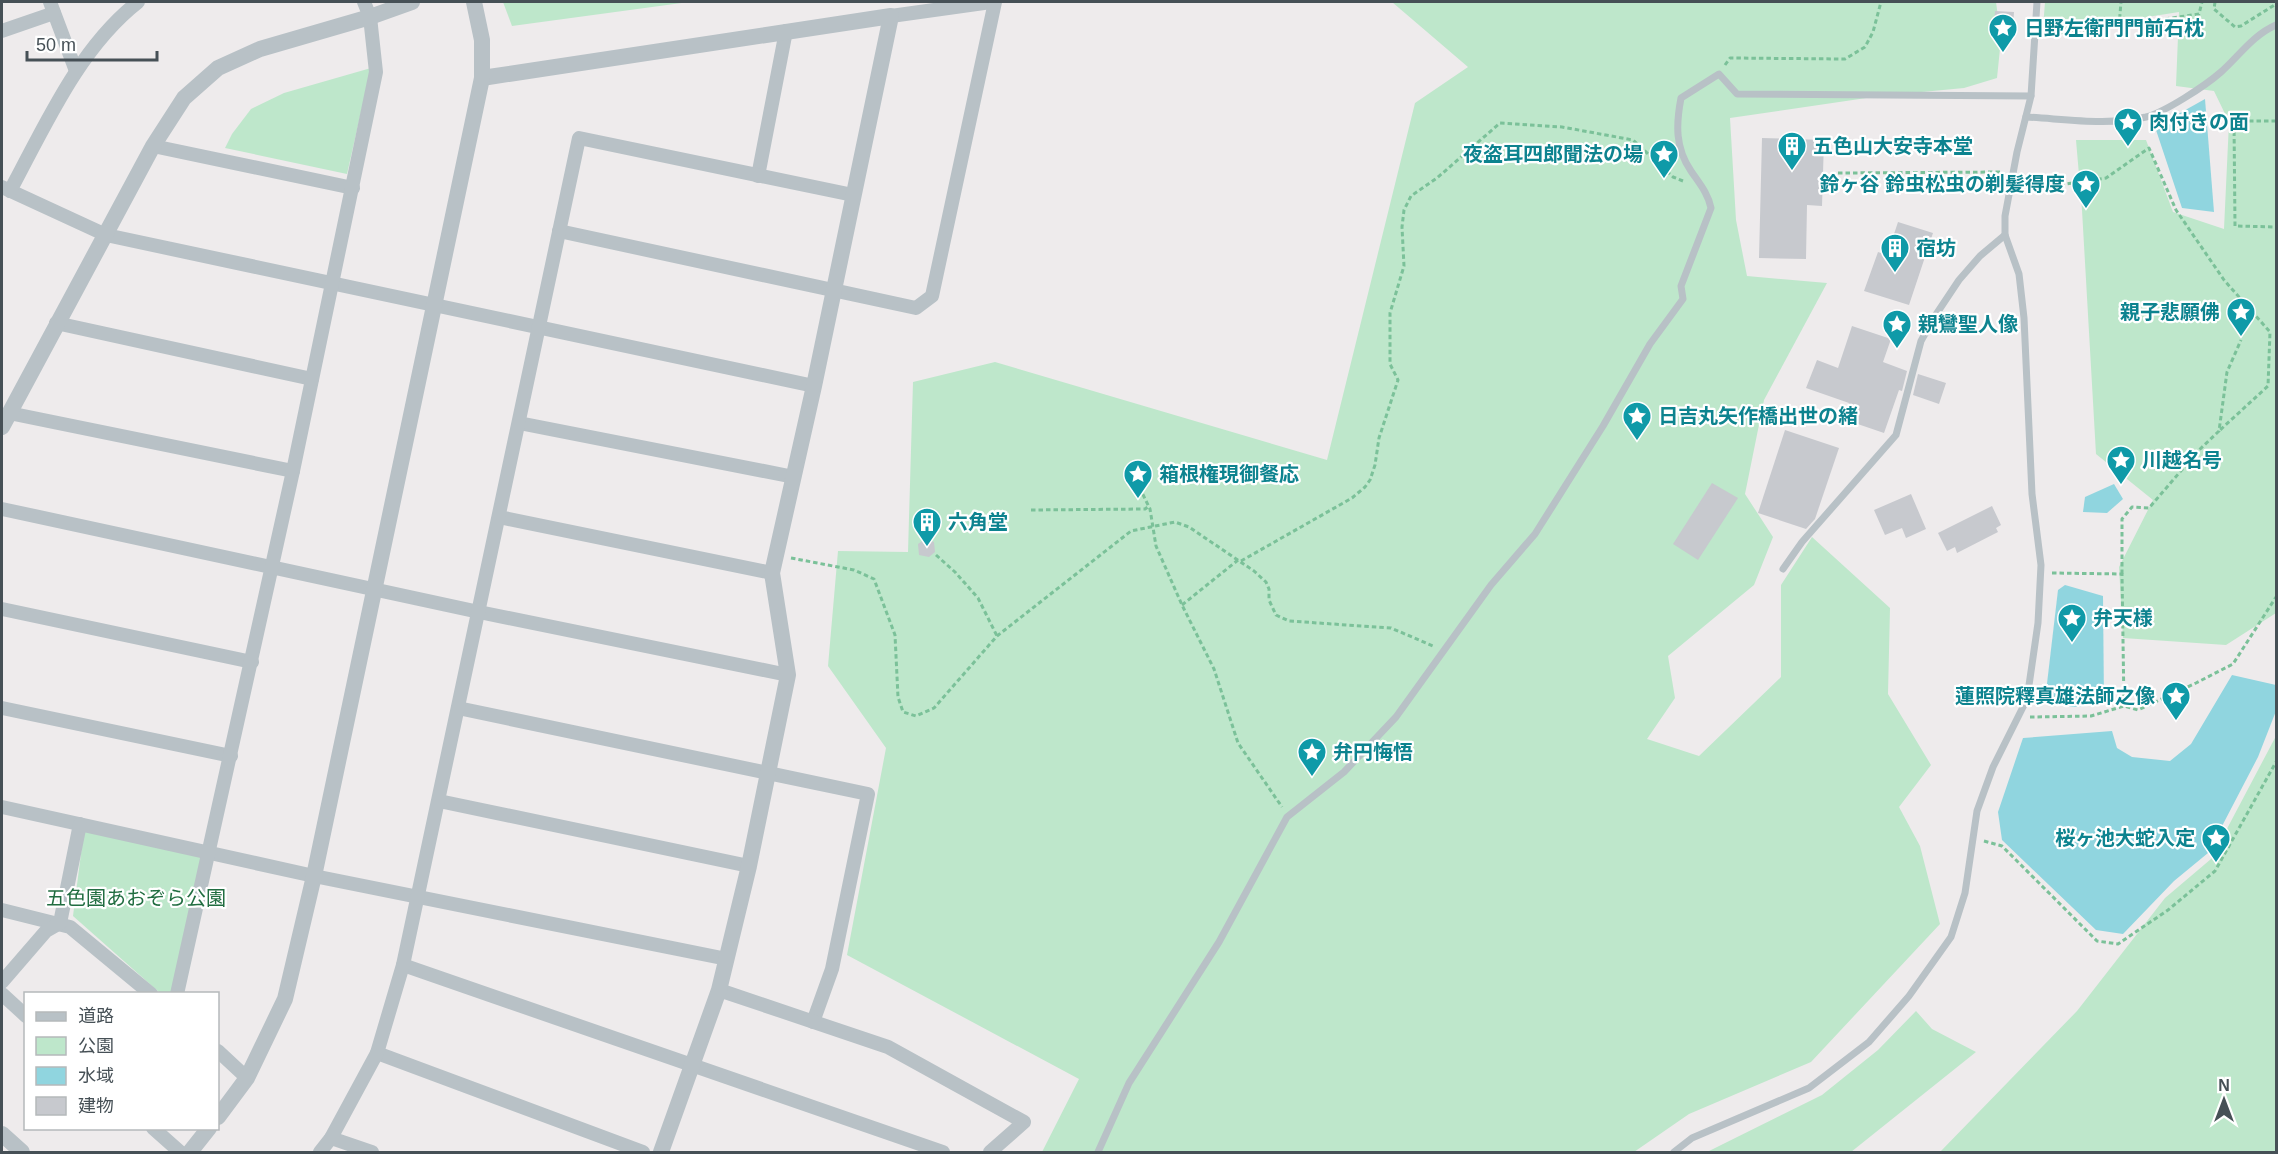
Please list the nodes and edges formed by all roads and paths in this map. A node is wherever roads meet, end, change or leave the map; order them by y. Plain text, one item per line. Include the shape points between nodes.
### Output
1 (138, 2) edge
2 (412, 2) edge
3 (474, 2) edge
4 (993, 2) edge
5 (1881, 2) edge
6 (2037, 2) edge
7 (2121, 2) edge
8 (2202, 2) edge
9 (2215, 2) edge
10 (2277, 4) edge
11 (52, 7) edge
12 (367, 9) edge
13 (891, 16) junction
14 (2277, 25) edge
15 (2119, 26) junction
16 (2, 31) edge
17 (786, 31) junction
18 (2035, 34) junction
19 (76, 70) junction
20 (1719, 74) junction
21 (482, 78) junction
22 (2031, 96) junction
23 (2026, 117) junction
24 (2277, 121) edge
25 (153, 146) junction
26 (1838, 173) dead end
27 (2013, 174) junction
28 (758, 176) junction
29 (353, 188) junction
30 (5, 189) edge
31 (1704, 189) junction
32 (853, 195) junction
33 (2277, 227) edge
34 (559, 231) junction
35 (106, 235) junction
36 (2005, 236) junction
37 (332, 282) junction
38 (835, 289) junction
39 (435, 305) junction
40 (56, 323) junction
41 (539, 327) junction
42 (2241, 340) dead end
43 (312, 379) junction
44 (814, 386) junction
45 (5, 420) edge
46 (519, 423) junction
47 (2219, 431) junction
48 (293, 471) junction
49 (1133, 474) dead end
50 (794, 477) junction
51 (1149, 506) junction
52 (2, 509) edge
53 (1031, 510) dead end
54 (499, 517) junction
55 (1154, 525) junction
56 (777, 555) junction
57 (936, 555) dead end
58 (1239, 561) junction
59 (272, 568) junction
60 (1783, 569) dead end
61 (772, 573) junction
62 (2041, 573) junction
63 (2122, 573) junction
64 (373, 589) junction
65 (2277, 597) edge
66 (1182, 605) junction
67 (2, 609) edge
68 (479, 612) junction
69 (997, 636) junction
70 (1443, 651) junction
71 (252, 662) junction
72 (788, 675) junction
73 (2124, 706) junction
74 (2, 708) edge
75 (458, 708) junction
76 (2018, 717) junction
77 (231, 756) junction
78 (2277, 762) edge
79 (768, 772) junction
80 (439, 801) junction
81 (2, 807) edge
82 (1287, 817) junction
83 (80, 824) junction
84 (1973, 838) junction
85 (208, 852) junction
86 (749, 866) junction
87 (314, 876) junction
88 (417, 896) junction
89 (2, 910) edge
90 (60, 923) junction
91 (727, 959) junction
92 (403, 965) junction
93 (2, 982) edge
94 (719, 990) junction
95 (150, 992) edge
96 (177, 992) edge
97 (2, 994) edge
98 (24, 1014) edge
99 (813, 1022) junction
100 (219, 1053) edge
101 (377, 1053) junction
102 (693, 1066) junction
103 (247, 1078) junction
104 (219, 1116) edge
105 (155, 1130) edge
106 (207, 1130) edge
107 (2, 1134) edge
108 (331, 1138) junction
109 (22, 1152) edge
110 (180, 1152) edge
111 (190, 1152) edge
112 (320, 1152) edge
113 (372, 1152) edge
114 (643, 1152) edge
115 (661, 1152) edge
116 (943, 1152) edge
117 (990, 1152) edge
118 (1098, 1152) edge
119 (1674, 1152) edge

1 - 19 street via 118,19
2 - 12 street
3 - 21 street via 482,40
4 - 13 street
4 - 38 street via 932,296 916,308
5 - 20 path via 1865,47 1845,60 1730,58
6 - 18 lane
7 - 15 path
8 - 15 path via 2199,14
9 - 10 path via 2214,9 2235,27
11 - 16 street
11 - 19 street
12 - 25 street via 218,69 184,98
12 - 29 street via 376,72
13 - 17 street
13 - 32 street
14 - 23 lane via 2254,39 2220,73 2148,116 2128,120
15 - 18 path
17 - 21 street
17 - 28 street
18 - 22 lane
19 - 30 street
20 - 22 lane via 1737,94
20 - 31 lane via 1681,98 1677,120 1677,141 1688,167
21 - 39 street
22 - 23 lane
23 - 27 lane
24 - 33 path via 2234,121 2235,226
25 - 29 street
25 - 35 street
26 - 27 path
27 - 36 lane
27 - 47 path via 2066,184 2106,178 2149,148 2176,210 2224,280 2270,332 2268,387
28 - 32 street
28 - 34 street via 579,138
29 - 37 street
30 - 35 street
31 - 58 path via 1673,177 1633,140 1563,127 1500,123 1411,196 1404,210 1404,266 1390,313 1390,364 1398,380 1370,480 1352,498
31 - 70 lane via 1711,208 1681,286 1683,299 1650,344 1535,534 1491,585
32 - 38 street
34 - 38 street
34 - 41 street
35 - 37 street
35 - 40 street
36 - 60 lane via 1980,256 1935,316 1922,341 1896,435
36 - 62 lane via 2019,274 2024,318 2032,494
37 - 39 street
37 - 43 street
38 - 44 street
39 - 41 street
39 - 64 street
40 - 43 street
40 - 45 street
41 - 44 street
41 - 46 street
42 - 47 path via 2227,372
43 - 48 street
44 - 50 street
45 - 48 street
46 - 50 street
46 - 54 street
47 - 63 path via 2150,508 2132,507 2122,519
48 - 59 street
49 - 51 path
50 - 56 street
51 - 53 path
51 - 55 path
52 - 59 street
54 - 61 street
54 - 68 street
55 - 58 path via 1175,522 1189,527
55 - 66 path via 1156,546
55 - 69 path via 1131,531
56 - 61 street
56 - 69 path via 854,570 874,579 895,635 898,697 903,712 916,716 934,708
57 - 69 path via 978,598
58 - 66 path
58 - 70 path via 1266,582 1276,615 1289,621 1391,628
59 - 64 street
59 - 71 street
61 - 72 street
62 - 63 path
62 - 76 lane via 2027,699
63 - 73 path
64 - 68 street
64 - 87 street
65 - 73 path via 2233,664 2138,710
66 - 82 path via 1218,679 1238,742
67 - 71 street
68 - 72 street
68 - 75 street
70 - 82 lane via 1362,755
71 - 77 street
72 - 79 street
73 - 76 path via 2091,716
74 - 77 street
75 - 79 street
75 - 80 street
76 - 84 lane via 1977,810
77 - 85 street
78 - 84 path via 2215,871 2118,944 2097,941 2002,846
79 - 86 street
79 - 99 street via 868,794 832,969
80 - 86 street
80 - 88 street
81 - 83 street
82 - 118 lane via 1219,942 1129,1083
83 - 85 street
83 - 90 street
84 - 119 lane via 1965,893 1952,937 1869,1042 1809,1088 1692,1138
85 - 87 street
85 - 96 street
86 - 91 street
87 - 88 street
87 - 103 street via 285,999
88 - 91 street
88 - 92 street
89 - 90 street
90 - 93 street via 46,931
90 - 95 street
91 - 94 street
92 - 101 street
92 - 102 street
94 - 99 street
94 - 102 street
97 - 98 street
99 - 117 street via 888,1047 1024,1122
100 - 103 street
101 - 108 street
101 - 114 street
102 - 115 street
102 - 116 street
103 - 104 street
105 - 110 street
106 - 111 street
107 - 109 street
108 - 112 street
108 - 113 street

